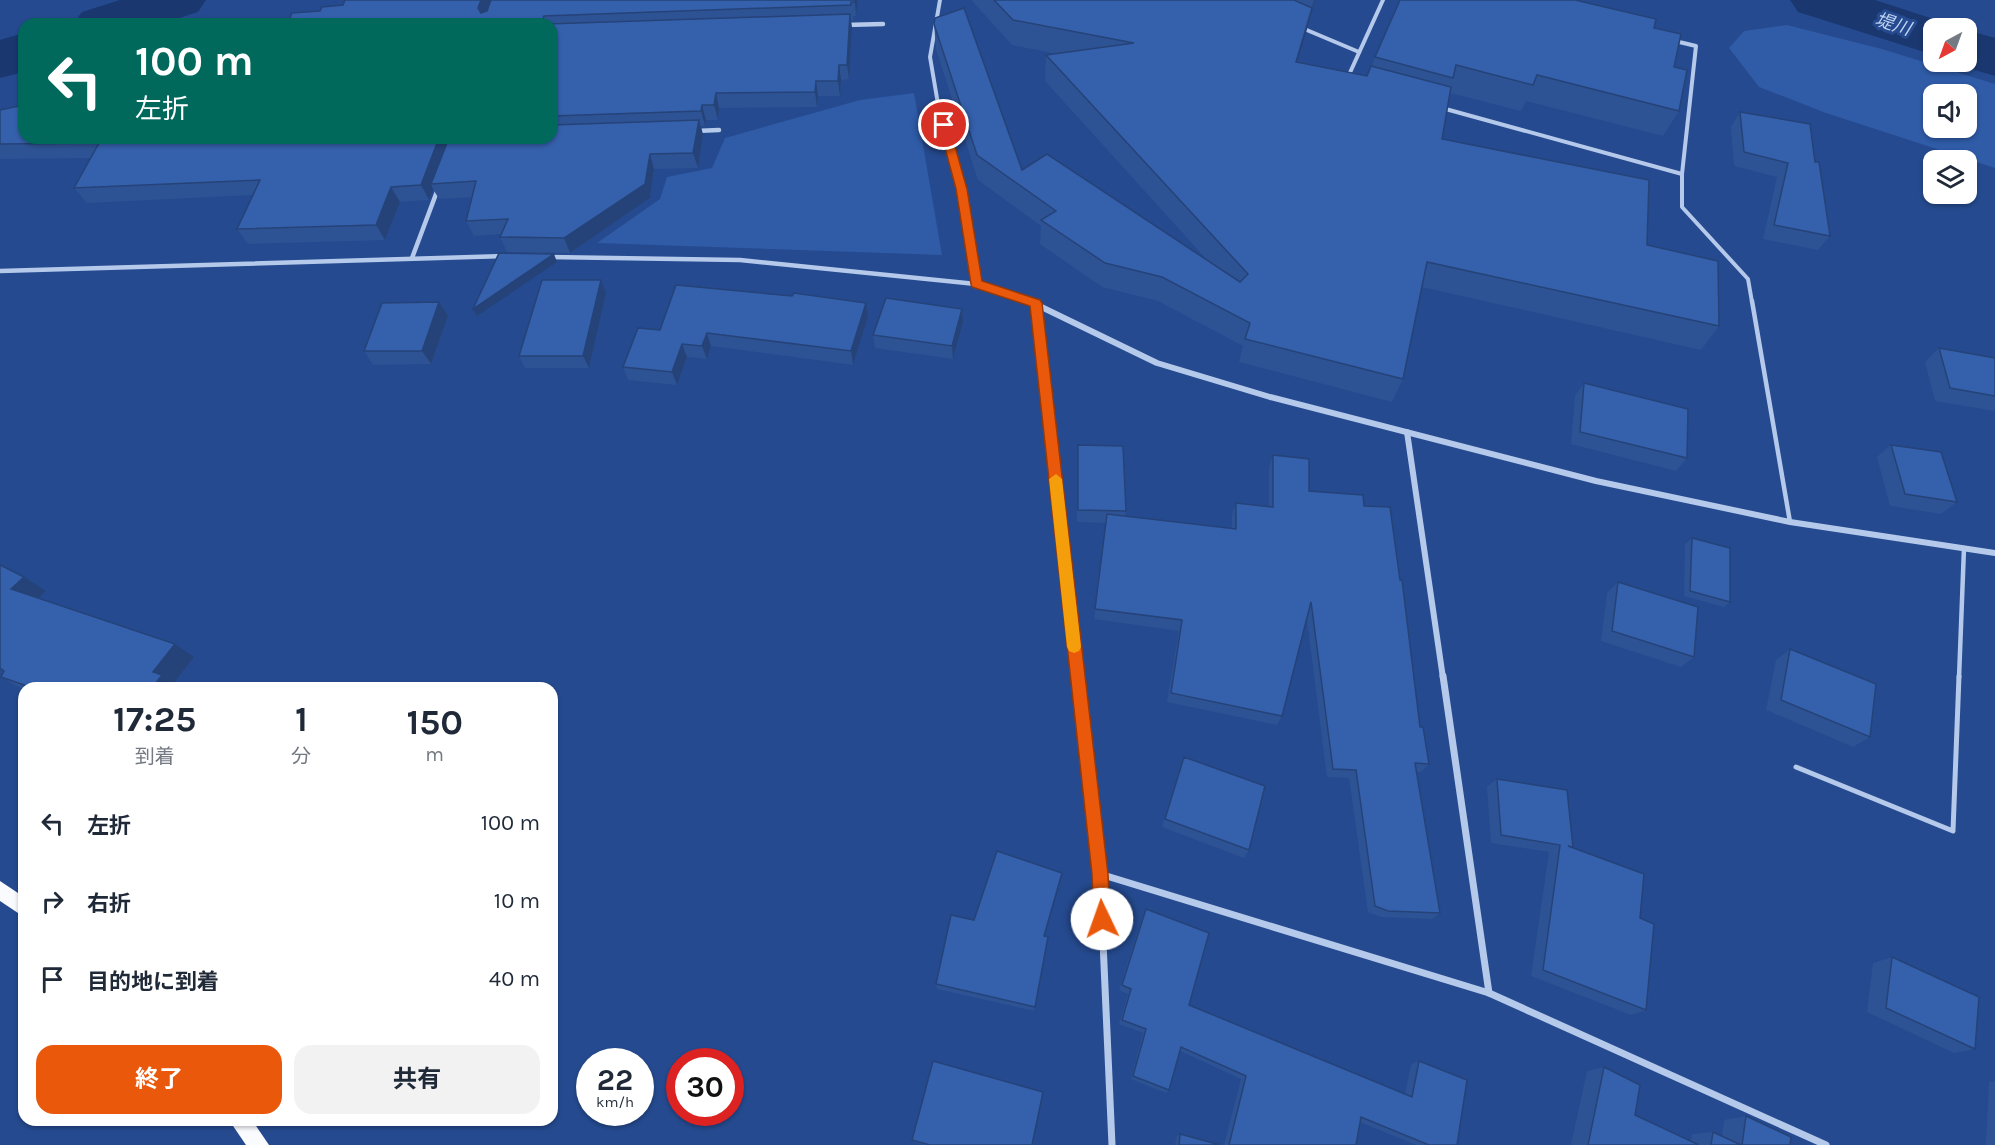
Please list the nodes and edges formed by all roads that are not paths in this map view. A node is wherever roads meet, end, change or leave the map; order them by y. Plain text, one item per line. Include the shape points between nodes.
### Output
1 (940, 0) edge
2 (1383, 0) edge
3 (883, 24) dead end
4 (836, 26) edge
5 (1300, 27) edge
6 (1674, 41) edge
7 (1359, 52) junction
8 (1346, 82) edge
9 (1436, 106) edge
10 (719, 130) dead end
11 (683, 131) edge
12 (1682, 174) junction
13 (440, 182) edge
14 (516, 256) edge
15 (540, 257) edge
16 (412, 258) junction
17 (0, 271) edge
18 (976, 284) junction
19 (1036, 303) junction
20 (1407, 432) junction
21 (1790, 522) junction
22 (1964, 548) junction
23 (1995, 552) edge
24 (1796, 767) dead end
25 (1100, 874) junction
26 (0, 890) edge
27 (18, 904) edge
28 (1489, 993) junction
29 (243, 1126) edge
30 (259, 1145) edge
31 (1112, 1145) edge
32 (1826, 1145) edge

1 - 18 lane via 930,57 938,104 962,189
2 - 7 lane
3 - 4 street
5 - 7 lane
6 - 12 lane via 1696,46
7 - 8 lane
9 - 12 lane
10 - 11 street
12 - 21 lane via 1682,207 1748,279
13 - 16 street
14 - 16 street
15 - 18 street via 740,260
16 - 17 street
18 - 19 street
19 - 20 street via 1157,363
19 - 25 street
20 - 21 street via 1596,481
20 - 28 street
21 - 22 street
22 - 23 street
22 - 24 lane via 1953,831
25 - 28 street
25 - 31 street
26 - 27 main road
28 - 32 street
29 - 30 main road

